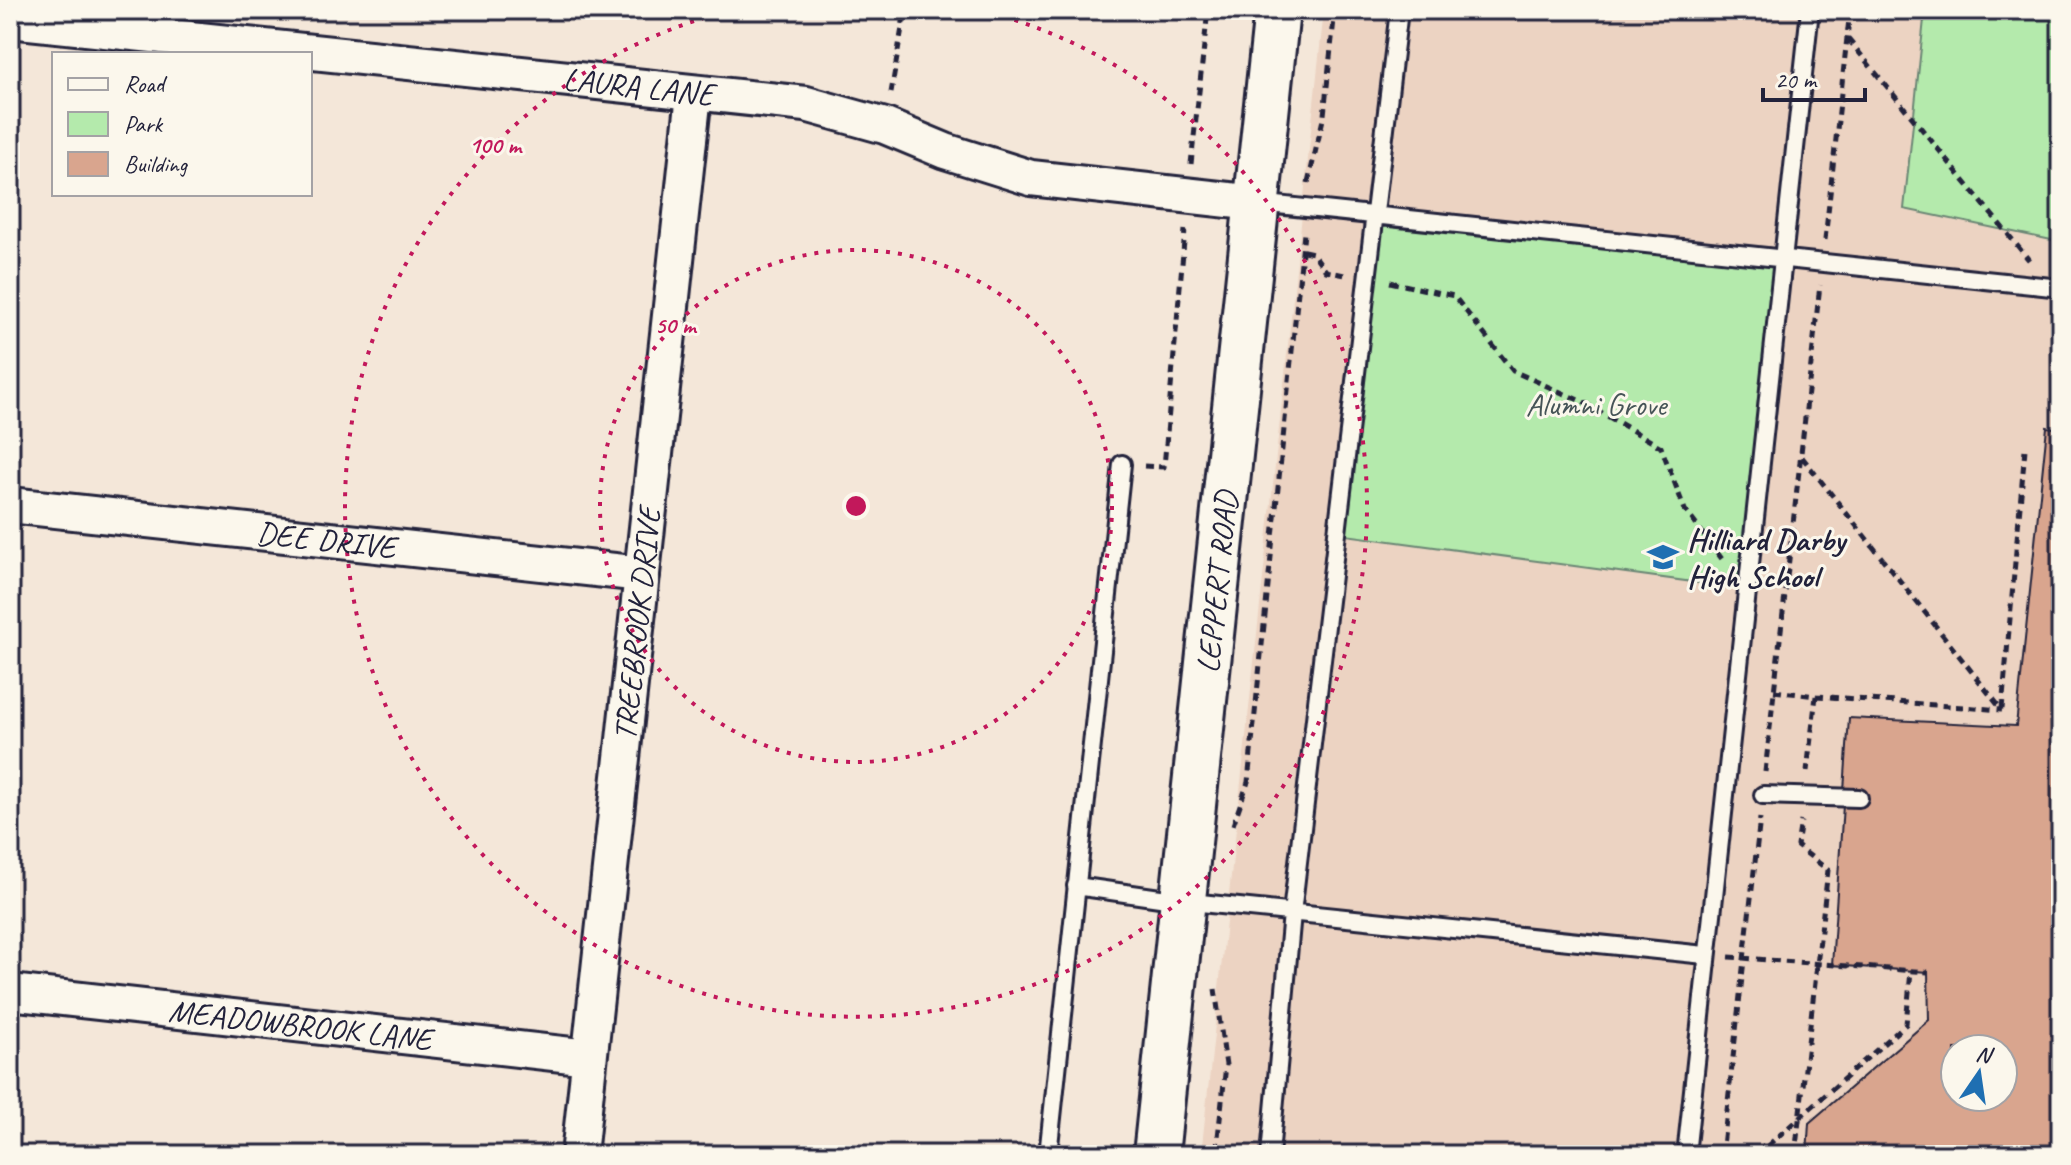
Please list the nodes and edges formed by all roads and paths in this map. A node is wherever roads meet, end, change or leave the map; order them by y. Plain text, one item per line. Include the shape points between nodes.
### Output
1 (905, 10) edge
2 (1208, 10) edge
3 (1277, 10) edge
4 (1335, 10) edge
5 (1399, 10) edge
6 (1810, 10) edge
7 (1850, 10) edge
8 (10, 20) edge
9 (1847, 38) junction
10 (306, 52) edge
11 (312, 53) edge
12 (694, 94) junction
13 (885, 126) junction
14 (1188, 195) junction
15 (1256, 203) junction
16 (1305, 208) junction
17 (1377, 216) junction
18 (1304, 251) junction
19 (1781, 260) junction
20 (1822, 264) junction
21 (1369, 280) junction
22 (2056, 287) edge
23 (2025, 449) dead end
24 (1801, 456) junction
25 (1122, 464) joint
26 (10, 505) edge
27 (642, 574) junction
28 (1745, 589) junction
29 (1774, 691) junction
30 (1816, 696) junction
31 (2002, 710) junction
32 (1763, 795) junction
33 (1804, 796) junction
34 (1859, 798) dead end
35 (1228, 839) dead end
36 (1076, 886) junction
37 (1181, 901) junction
38 (1292, 913) junction
39 (1705, 955) junction
40 (1744, 958) junction
41 (1817, 963) junction
42 (1911, 971) junction
43 (1928, 972) dead end
44 (1214, 984) dead end
45 (10, 992) edge
46 (589, 1057) junction
47 (1799, 1118) junction
48 (579, 1155) edge
49 (1048, 1155) edge
50 (1156, 1155) edge
51 (1216, 1155) edge
52 (1270, 1155) edge
53 (1686, 1155) edge
54 (1722, 1155) edge
55 (1757, 1155) edge
56 (1795, 1155) edge

1 - 13 path
2 - 14 path
3 - 15 main road, LEPPERT ROAD
4 - 16 path via 1324,115
5 - 17 lane
6 - 19 lane
7 - 9 path
8 - 10 street, LAURA LANE
9 - 20 path
9 - 22 path
11 - 12 street, LAURA LANE
12 - 13 street, LAURA LANE via 806,104
12 - 27 street, TREEBROOK DRIVE
13 - 14 street, LAURA LANE via 1031,178
14 - 15 street, LAURA LANE
14 - 25 path via 1164,467
15 - 16 lane
15 - 37 main road, LEPPERT ROAD
16 - 17 lane
16 - 18 path
17 - 19 lane
17 - 21 lane
18 - 21 path via 1313,253 1326,271
18 - 35 path via 1248,782
19 - 20 lane
19 - 28 lane
20 - 22 lane
20 - 24 path
21 - 28 path via 1454,296 1513,371 1583,402 1661,447 1685,510
21 - 38 lane
23 - 31 path
24 - 29 path
24 - 31 path
25 - 36 lane
26 - 27 street, DEE DRIVE
27 - 46 street, TREEBROOK DRIVE
28 - 39 lane
29 - 30 path
29 - 32 path
30 - 31 path
30 - 33 path
32 - 33 lane
32 - 40 path
33 - 34 lane
33 - 41 path via 1797,846 1828,870
36 - 37 lane
36 - 49 lane
37 - 38 lane
37 - 50 main road, LEPPERT ROAD
38 - 39 lane
38 - 52 lane
39 - 40 path
39 - 53 lane
40 - 41 path
40 - 54 path
41 - 42 path
41 - 47 path
42 - 43 path
42 - 47 path via 1906,1024
44 - 51 path via 1226,1065
45 - 46 street, MEADOWBROOK LANE
46 - 48 street, TREEBROOK DRIVE
47 - 55 path
47 - 56 path

